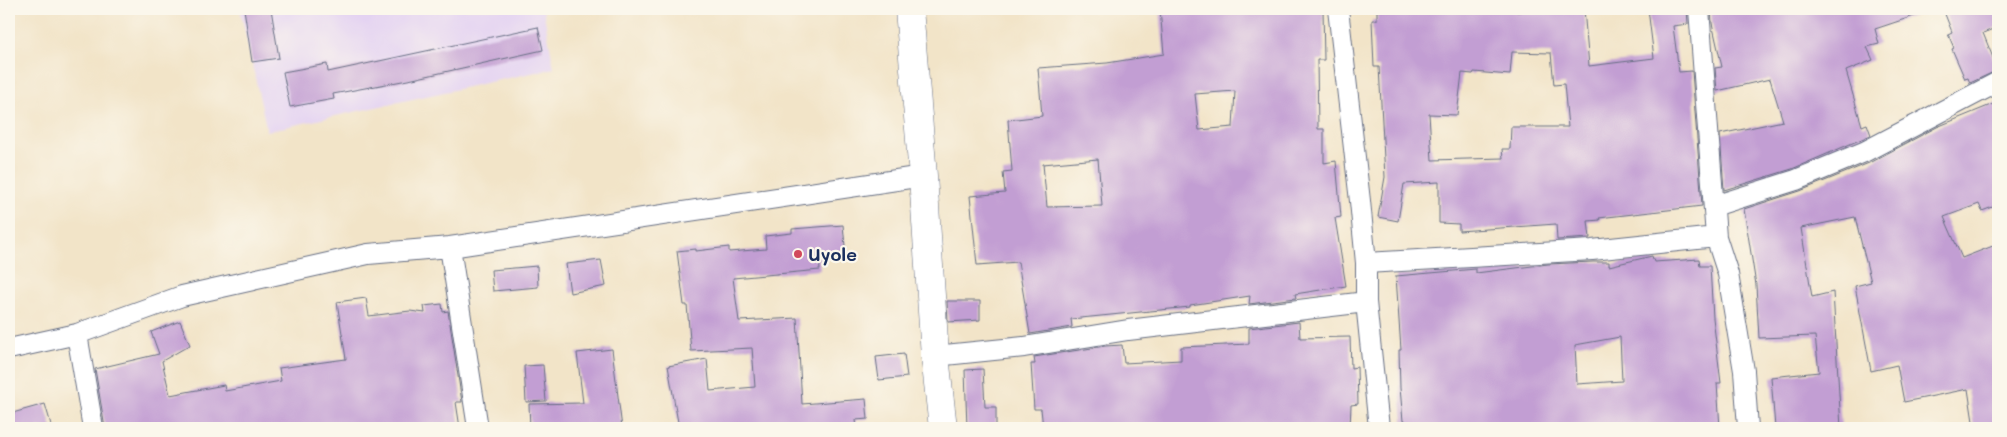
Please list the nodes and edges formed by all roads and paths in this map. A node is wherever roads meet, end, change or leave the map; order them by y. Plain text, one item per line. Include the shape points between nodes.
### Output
1 (909, 9) edge
2 (1338, 9) edge
3 (1699, 9) edge
4 (1998, 82) edge
5 (923, 176) junction
6 (1714, 206) junction
7 (1716, 237) junction
8 (450, 247) junction
9 (1366, 263) junction
10 (1366, 302) junction
11 (77, 334) junction
12 (9, 349) edge
13 (935, 356) junction
14 (93, 428) edge
15 (478, 428) edge
16 (942, 428) edge
17 (1379, 428) edge
18 (1748, 428) edge

1 - 5 highway
2 - 9 street
3 - 6 street
4 - 6 street via 1864,152 1796,180
5 - 8 street
5 - 13 highway
6 - 7 street
7 - 9 street via 1592,250
7 - 18 street via 1728,274 1744,371
8 - 11 street via 368,254 182,296
8 - 15 street
9 - 10 street
10 - 13 street
10 - 17 street
11 - 12 street
11 - 14 street
13 - 16 highway

